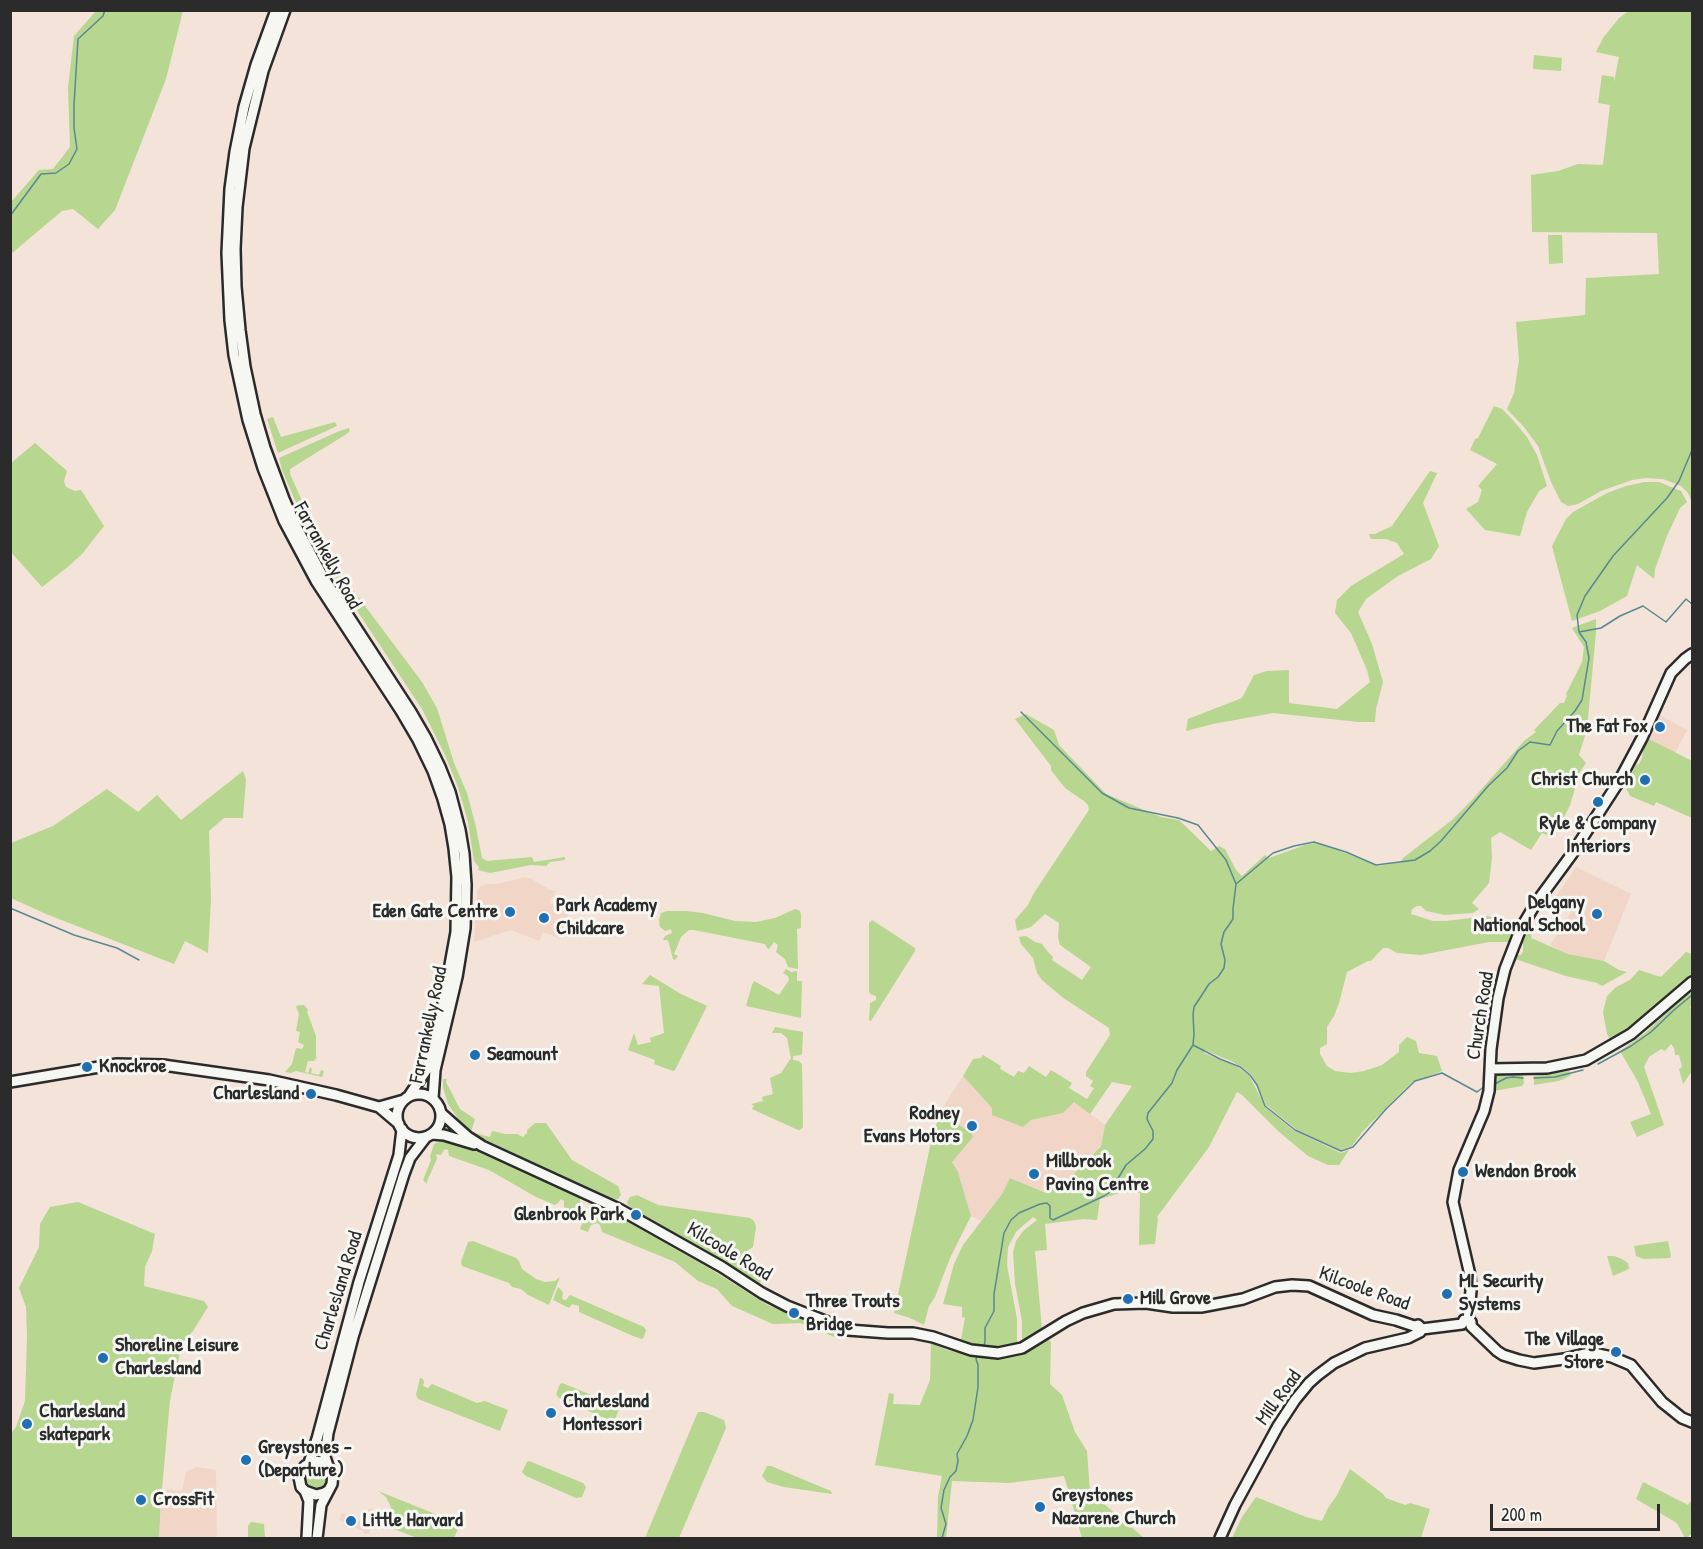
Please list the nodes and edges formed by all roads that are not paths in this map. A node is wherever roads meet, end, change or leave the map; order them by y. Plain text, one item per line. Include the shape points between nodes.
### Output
1 (276, 10) edge
2 (285, 10) edge
3 (1692, 654) edge
4 (1692, 981) edge
5 (1490, 1069) junction
6 (10, 1082) edge
7 (406, 1098) junction
8 (433, 1098) junction
9 (379, 1107) junction
10 (441, 1113) junction
11 (400, 1127) junction
12 (429, 1135) junction
13 (482, 1146) junction
14 (1467, 1323) junction
15 (1417, 1329) junction
16 (1692, 1422) edge
17 (309, 1463) junction
18 (328, 1466) junction
19 (328, 1490) junction
20 (305, 1491) junction
21 (307, 1539) edge
22 (317, 1539) edge
23 (1220, 1539) edge

1 - 7 main road, Farrankelly Road via 244,107 230,189 226,253 234,355 248,420 284,521 315,581 418,740 450,824 457,877 456,932 426,1069
2 - 8 main road, Farrankelly Road via 263,71 244,148 237,207 236,287 245,367 265,448 295,524 323,577 426,738 450,792 460,830 466,885 465,928 435,1070
3 - 5 main road, Church Road via 1671,674 1618,783 1526,918 1497,998
4 - 5 main road via 1631,1034 1586,1060 1547,1068
5 - 14 main road, Church Road via 1484,1111 1459,1170 1453,1202 1470,1275
6 - 9 main road via 117,1064 139,1064 269,1080
7 - 8 main road via 421,1094
7 - 9 main road
7 - 11 main road via 398,1113
8 - 10 main road
9 - 11 main road
10 - 12 main road via 440,1125
10 - 13 main road
11 - 12 main road via 413,1137
11 - 17 main road, Charlesland Road via 399,1155
12 - 13 main road via 444,1135
12 - 18 main road, Charlesland Road via 410,1158 356,1328 328,1433
13 - 15 main road, Kilcoole Road via 619,1209 787,1306 848,1330 913,1333 992,1354 1022,1348 1066,1321 1114,1304 1146,1302 1201,1307 1292,1285 1309,1286 1373,1315
14 - 15 main road
14 - 16 main road via 1497,1351 1519,1360 1548,1362 1598,1354 1627,1363 1670,1410
15 - 23 main road, Mill Road via 1408,1338 1365,1348 1346,1357 1309,1383 1278,1426
17 - 18 main road via 318,1461
17 - 20 main road via 301,1469 299,1477
18 - 19 main road via 333,1473
19 - 20 main road via 316,1495
19 - 22 main road via 321,1505
20 - 21 main road via 309,1501

